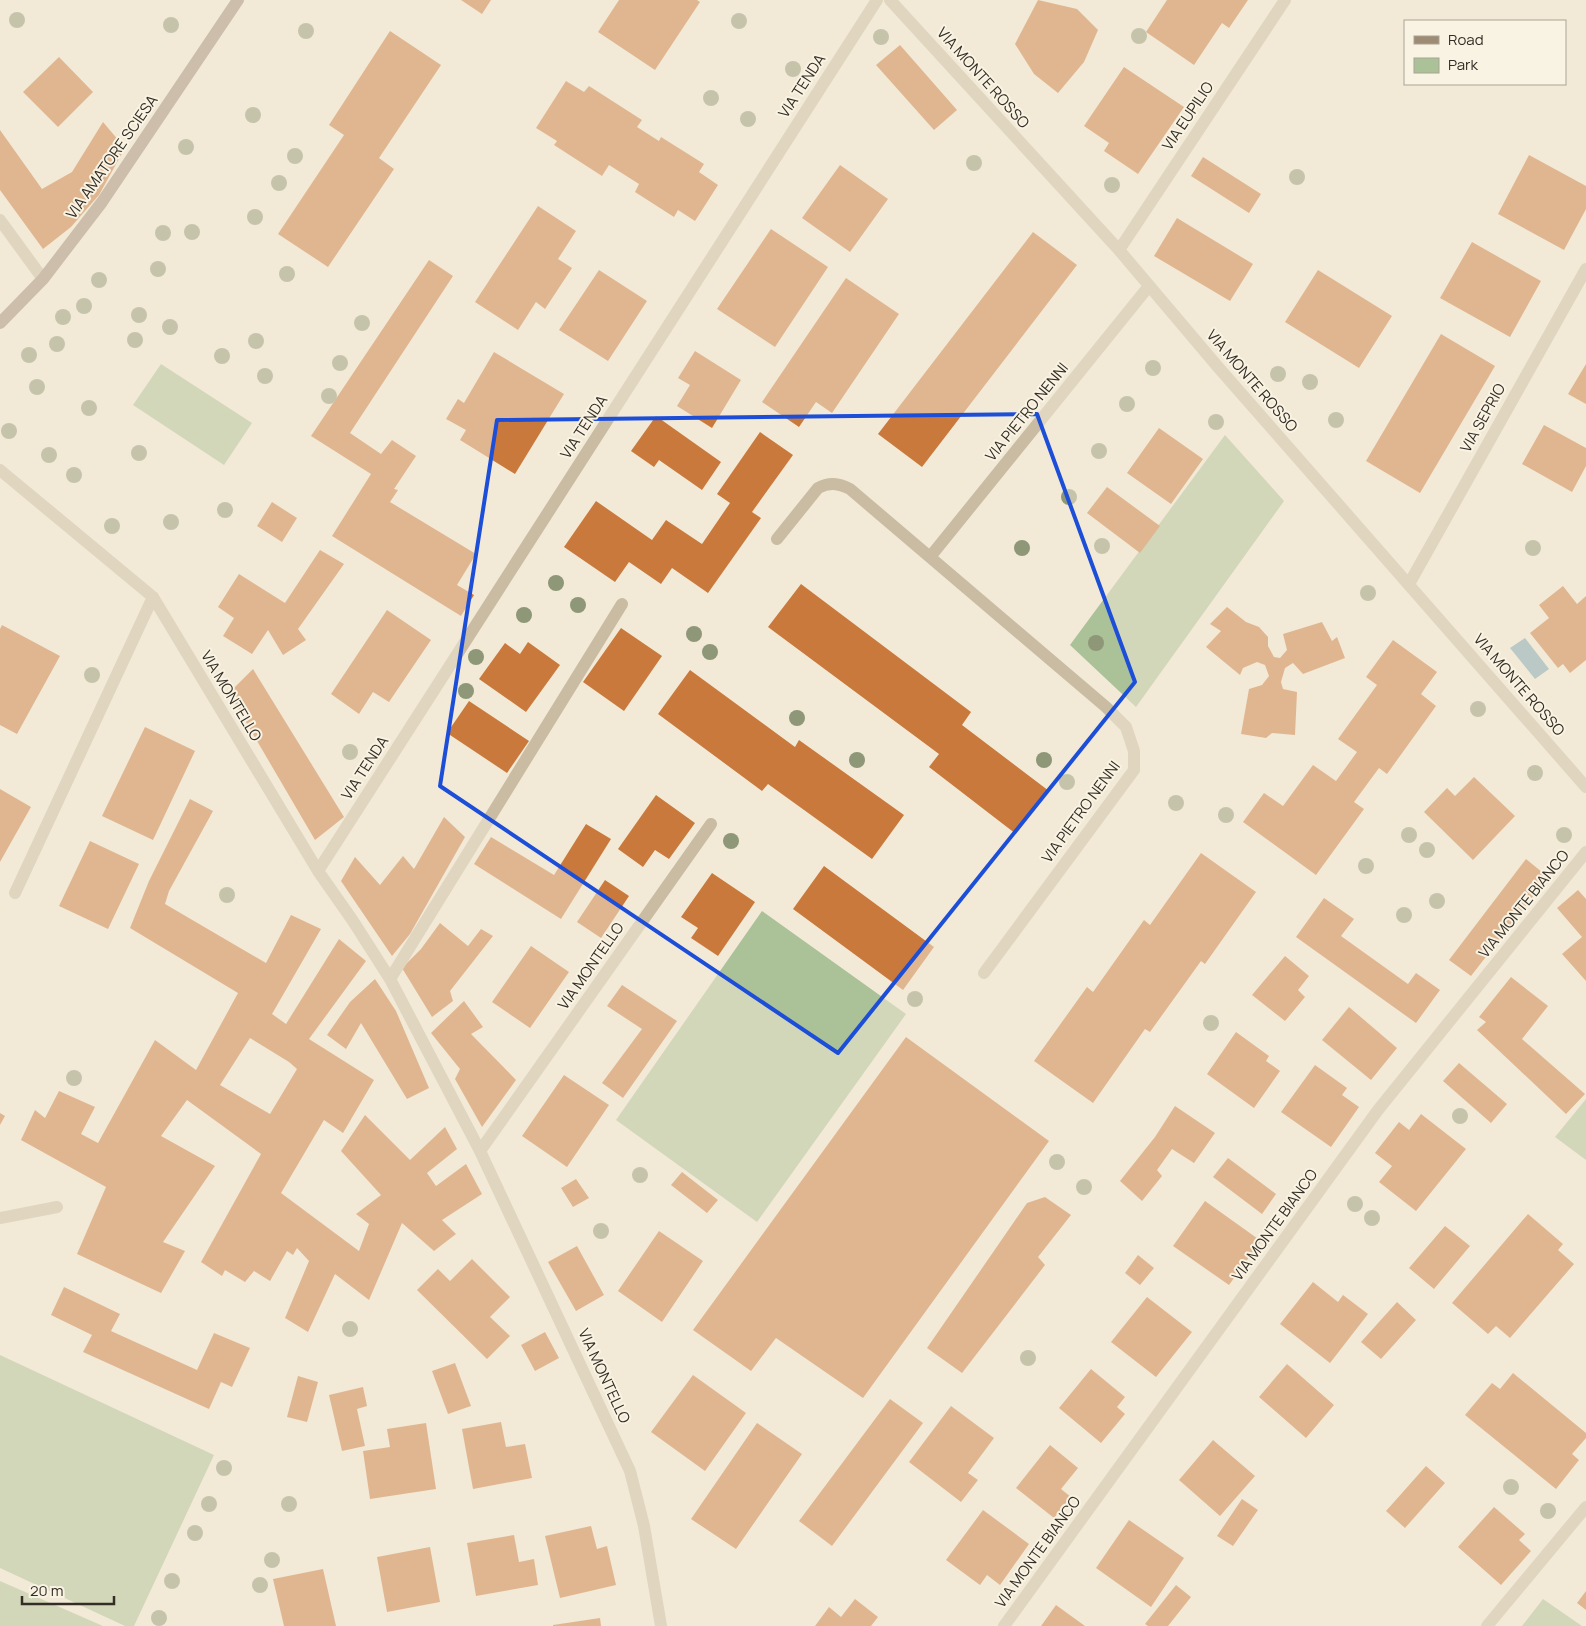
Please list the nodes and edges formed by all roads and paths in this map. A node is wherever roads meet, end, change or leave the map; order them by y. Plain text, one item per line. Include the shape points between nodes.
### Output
1 (238, 0) edge
2 (877, 0) edge
3 (890, 0) edge
4 (1284, 0) edge
5 (0, 220) edge
6 (1119, 250) junction
7 (1586, 269) edge
8 (43, 279) junction
9 (1149, 286) junction
10 (0, 323) edge
11 (0, 470) edge
12 (777, 539) dead end
13 (930, 557) junction
14 (1409, 584) junction
15 (152, 597) junction
16 (622, 604) dead end
17 (1586, 787) edge
18 (711, 824) dead end
19 (1586, 852) edge
20 (318, 871) junction
21 (15, 893) dead end
22 (984, 973) dead end
23 (390, 979) junction
24 (480, 1151) junction
25 (56, 1207) dead end
26 (0, 1218) edge
27 (1586, 1507) edge
28 (661, 1626) edge
29 (1004, 1626) edge
30 (1487, 1626) edge

1 - 8 street, VIA AMATORE SCIESA via 102,202
2 - 20 street, VIA TENDA
3 - 6 street, VIA MONTE ROSSO
4 - 6 street, VIA EUPILIO
5 - 8 street
6 - 9 street, VIA MONTE ROSSO
7 - 14 street, VIA SEPRIO
8 - 10 street, VIA AMATORE SCIESA
9 - 13 street, VIA PIETRO NENNI
9 - 14 street, VIA MONTE ROSSO
11 - 15 street, VIA MONTELLO
12 - 13 street, VIA PIETRO NENNI via 818,488 833,483 850,489
13 - 22 street, VIA PIETRO NENNI via 1106,707 1126,727 1134,751 1134,770
14 - 17 street, VIA MONTE ROSSO
15 - 20 street, VIA MONTELLO
15 - 21 street
16 - 23 street
18 - 24 street, VIA MONTELLO
19 - 29 street, VIA MONTE BIANCO via 1378,1110
20 - 23 street, VIA MONTELLO
23 - 24 street, VIA MONTELLO
24 - 28 street, VIA MONTELLO via 630,1471 644,1526
25 - 26 street
27 - 30 street

